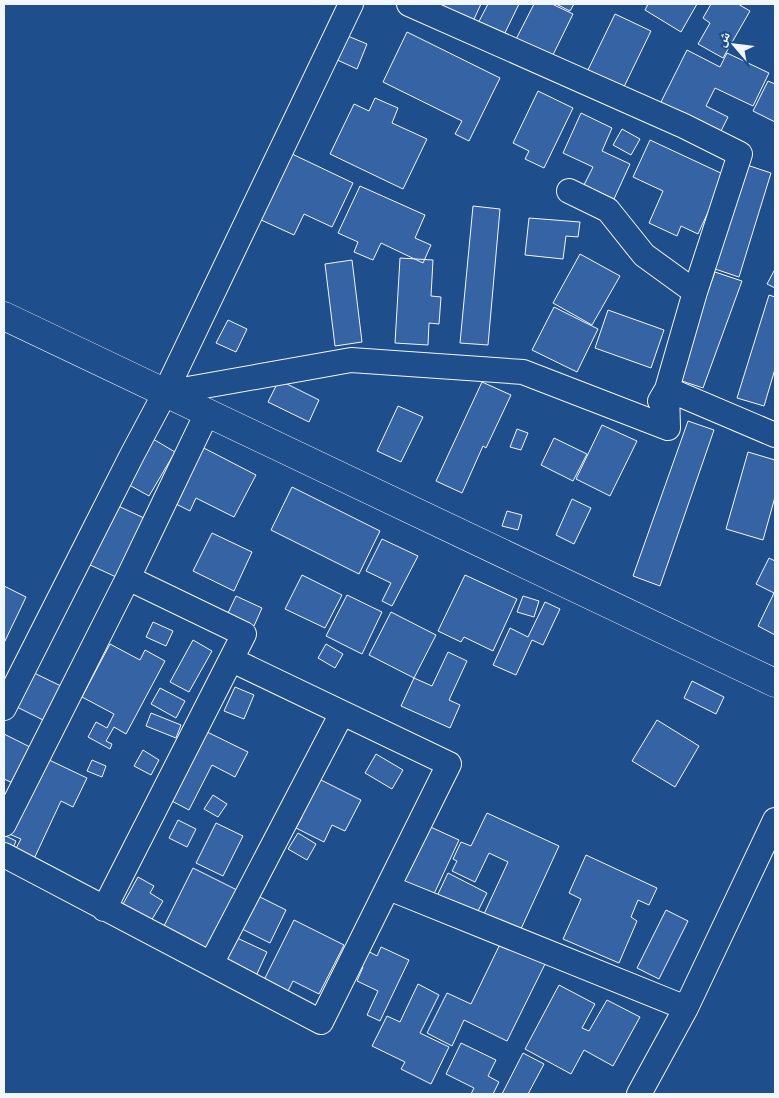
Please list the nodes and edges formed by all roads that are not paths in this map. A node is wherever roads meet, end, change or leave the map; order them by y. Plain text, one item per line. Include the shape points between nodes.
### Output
1 (352, 4) edge
2 (409, 4) edge
3 (569, 191) dead end
4 (695, 292) junction
5 (4, 316) edge
6 (667, 390) junction
7 (165, 393) junction
8 (208, 413) junction
9 (775, 435) edge
10 (128, 578) junction
11 (232, 660) junction
12 (775, 683) edge
13 (4, 708) edge
14 (342, 713) junction
15 (775, 820) edge
16 (4, 824) edge
17 (4, 855) edge
18 (389, 888) junction
19 (104, 909) junction
20 (211, 964) junction
21 (686, 1008) junction
22 (639, 1094) edge

1 - 7 street
2 - 4 street via 740,154
3 - 4 street via 608,210 644,255
4 - 6 street
5 - 7 main road
6 - 7 street via 668,428 523,372 351,360
6 - 9 street
7 - 8 main road
7 - 13 street
8 - 10 street
8 - 12 main road
10 - 11 street via 244,634
10 - 16 street
11 - 14 street
11 - 19 street
14 - 18 street via 449,764
14 - 20 street
15 - 21 street
17 - 19 street
18 - 20 street via 321,1022
18 - 21 street
19 - 20 street
21 - 22 street

